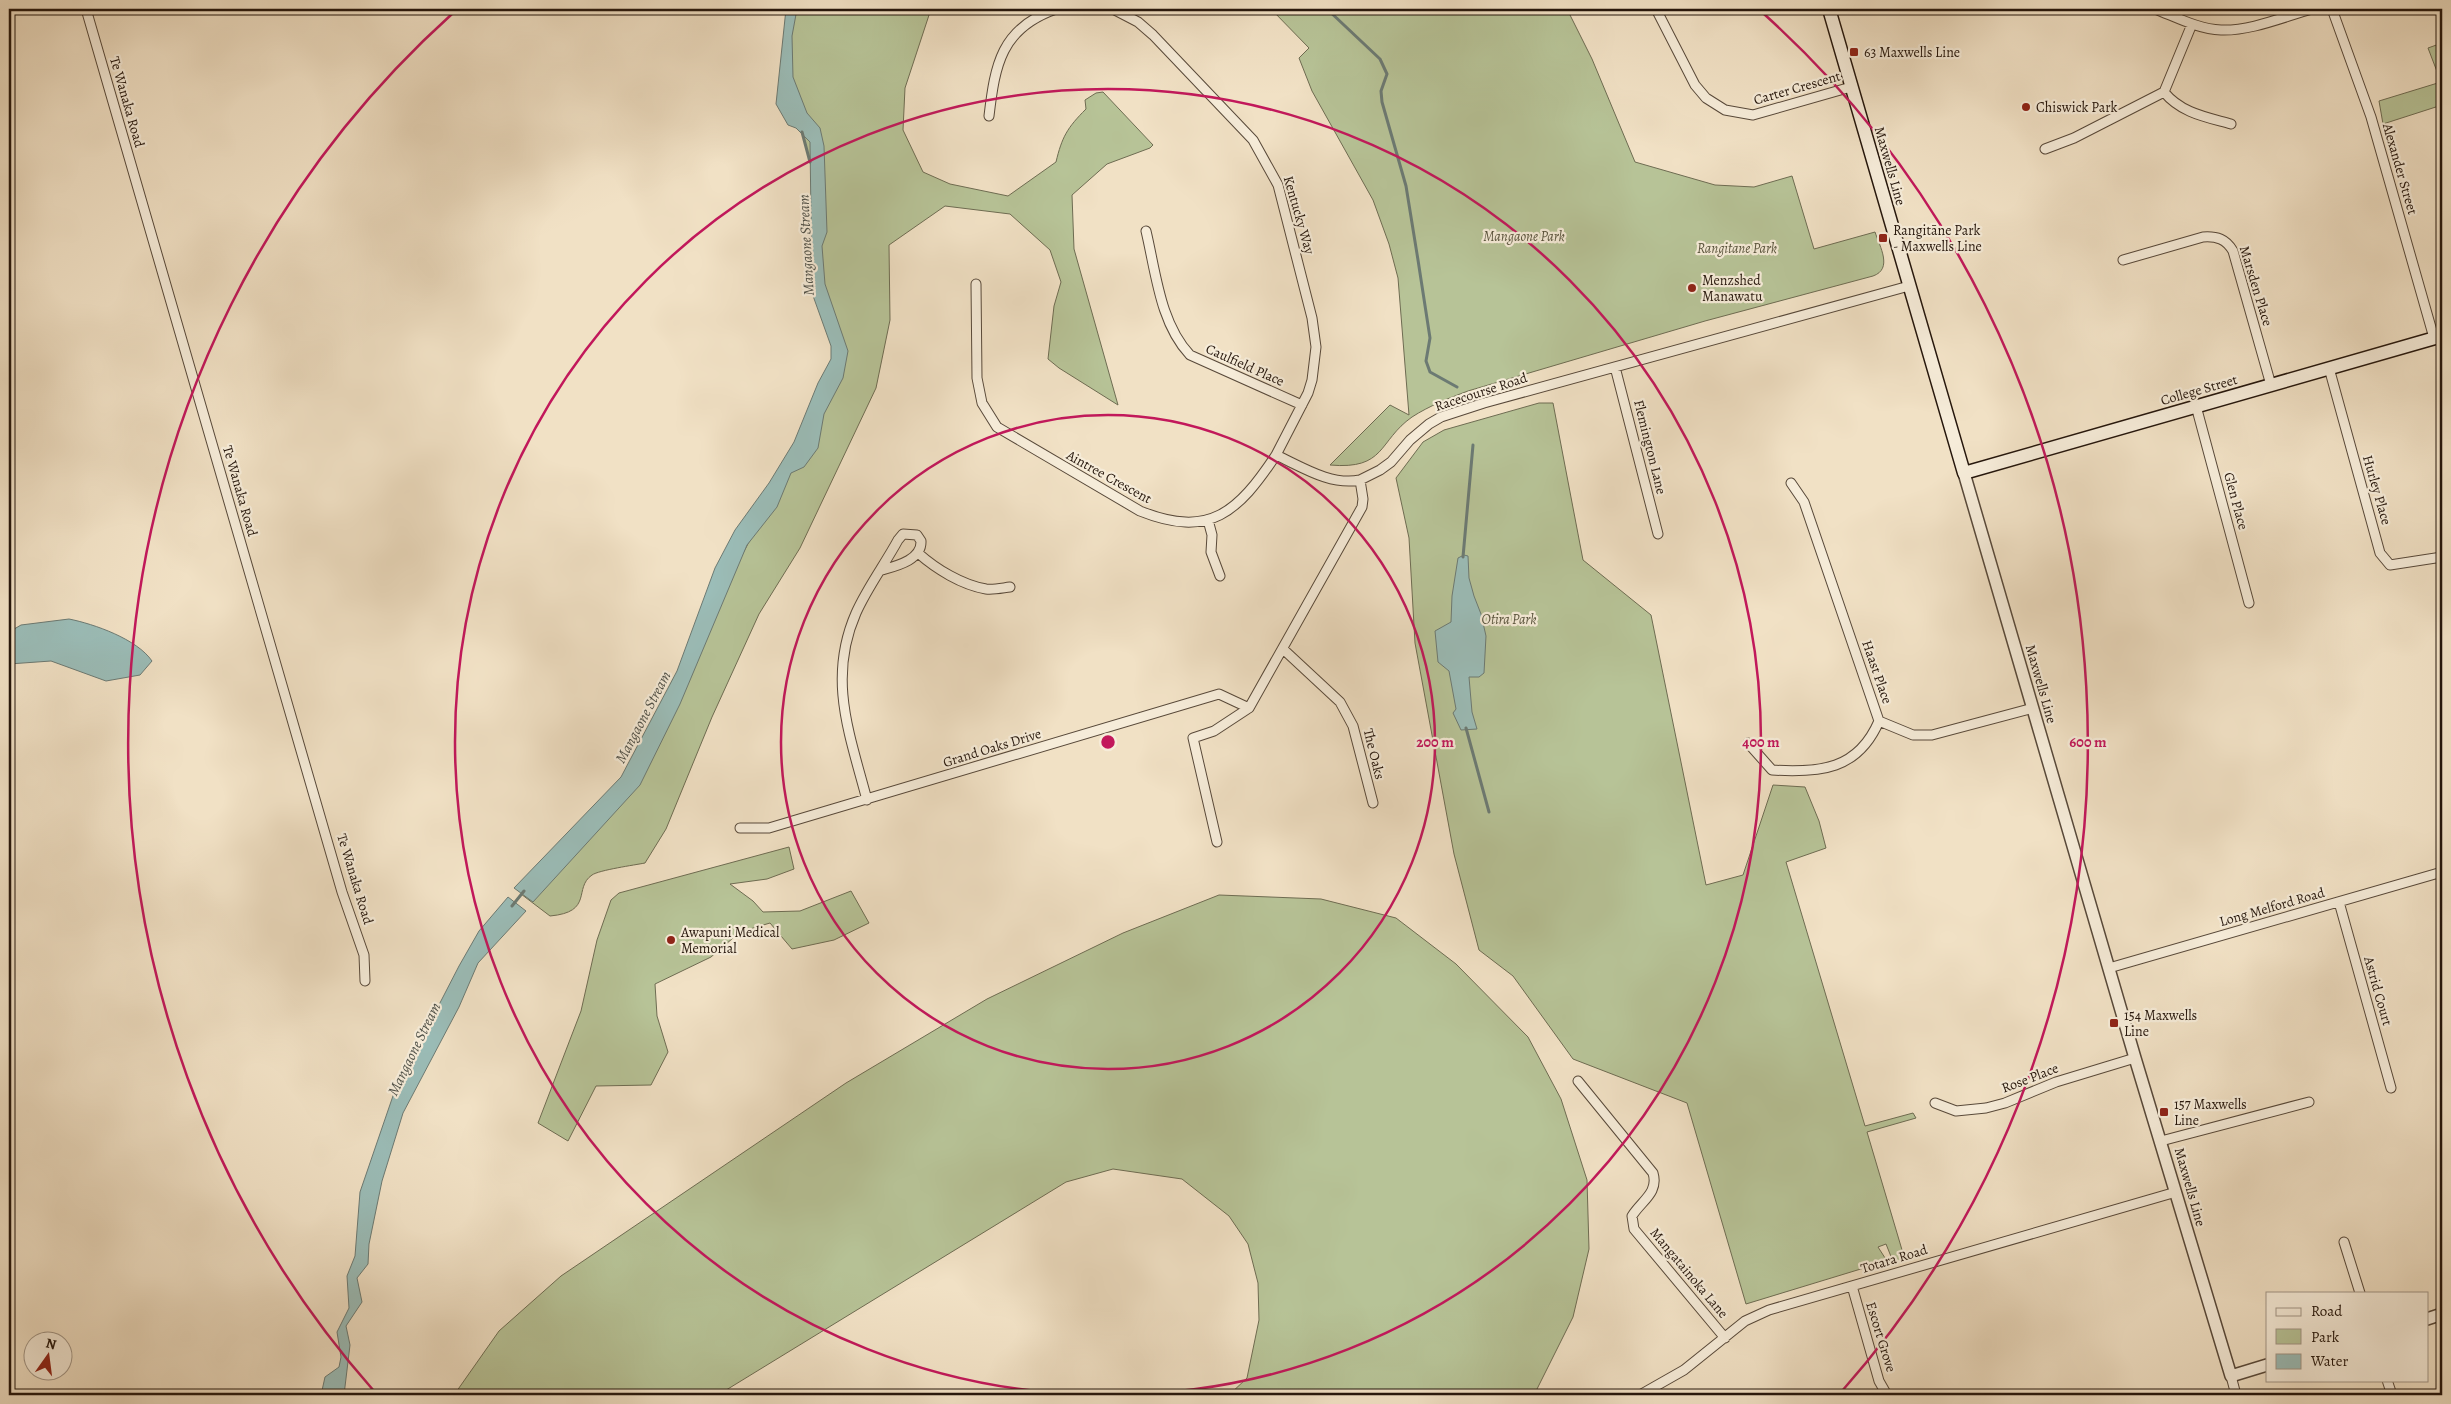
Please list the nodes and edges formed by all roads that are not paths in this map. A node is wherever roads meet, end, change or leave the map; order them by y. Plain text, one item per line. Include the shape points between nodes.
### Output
1 (86, 9) edge
2 (1056, 9) edge
3 (1113, 9) edge
4 (1656, 9) edge
5 (1829, 9) edge
6 (2155, 9) edge
7 (2312, 9) edge
8 (2332, 9) edge
9 (2192, 24) junction
10 (1851, 87) junction
11 (2164, 92) junction
12 (989, 116) dead end
13 (2231, 124) dead end
14 (2045, 150) dead end
15 (1146, 231) dead end
16 (2123, 260) dead end
17 (976, 284) dead end
18 (1909, 286) junction
19 (2438, 337) edge
20 (1615, 366) junction
21 (2328, 368) junction
22 (2270, 385) junction
23 (1302, 405) junction
24 (2196, 406) junction
25 (1276, 455) junction
26 (1964, 473) junction
27 (1360, 480) junction
28 (1791, 483) dead end
29 (1208, 520) junction
30 (1658, 534) dead end
31 (918, 553) junction
32 (2442, 557) edge
33 (882, 570) junction
34 (1220, 576) dead end
35 (1010, 588) dead end
36 (2249, 603) dead end
37 (1283, 649) junction
38 (1249, 708) junction
39 (2033, 708) junction
40 (1879, 721) junction
41 (1748, 743) dead end
42 (867, 800) junction
43 (1373, 803) dead end
44 (740, 828) dead end
45 (1217, 842) dead end
46 (2442, 872) edge
47 (2339, 902) junction
48 (2109, 968) junction
49 (365, 981) dead end
50 (2135, 1058) junction
51 (1578, 1081) dead end
52 (2391, 1088) dead end
53 (2309, 1102) dead end
54 (1935, 1103) dead end
55 (2161, 1141) junction
56 (2176, 1192) junction
57 (2344, 1242) dead end
58 (1852, 1286) junction
59 (2360, 1292) edge
60 (2442, 1314) edge
61 (2428, 1319) edge
62 (1725, 1338) junction
63 (2266, 1365) edge
64 (2231, 1376) junction
65 (2388, 1382) edge
66 (1640, 1395) edge
67 (1888, 1395) edge
68 (2236, 1395) edge
69 (2392, 1395) edge

1 - 49 street, Te Wanaka Road via 342,892 364,955
2 - 12 street via 1029,23 1006,47 998,61
3 - 23 street, Kentucky Way via 1138,22 1153,35 1253,140 1271,170 1315,333 1312,380
4 - 10 street, Carter Crescent via 1695,85 1706,98 1725,110 1754,116
5 - 10 main road, Maxwells Line
6 - 9 street
7 - 9 street via 2248,27 2221,30
8 - 19 street, Alexander Street via 2370,117
9 - 11 street
10 - 18 main road, Maxwells Line
11 - 13 street via 2174,104
11 - 14 street
15 - 23 street, Caulfield Place via 1168,322 1178,342 1190,355 1205,363
16 - 22 street, Marsden Place via 2203,237 2214,236 2229,244
17 - 29 street, Aintree Crescent via 977,378 982,403 997,427 1140,511 1159,519 1179,522
18 - 20 street, Racecourse Road
18 - 26 main road, Maxwells Line
19 - 21 main road, College Street
20 - 27 street, Racecourse Road via 1441,417 1418,432 1391,462
20 - 30 street, Flemington Lane
21 - 22 main road, College Street
21 - 32 street, Hurley Place via 2380,553 2390,565
22 - 24 main road, College Street
23 - 25 street, Kentucky Way
24 - 26 main road, College Street
24 - 36 street, Glen Place
25 - 27 street via 1326,478 1350,482
25 - 29 street, Aintree Crescent via 1236,506
26 - 39 street, Maxwells Line
27 - 37 street via 1362,507
28 - 40 street, Haast Place via 1804,502
29 - 34 street via 1212,534 1211,552
31 - 33 street via 904,563
31 - 33 street via 922,541 917,535 904,534
31 - 35 street via 957,579 987,589
33 - 42 street via 857,612 841,675 845,718
37 - 38 street
37 - 43 street, The Oaks via 1340,702 1353,726
38 - 42 street, Grand Oaks Drive via 1219,694
38 - 45 street via 1214,731 1193,738
39 - 40 street, Haast Place via 1932,735 1913,735
39 - 48 street, Maxwells Line
40 - 41 street via 1870,741 1854,756 1834,766 1805,772 1772,770
42 - 44 street, Grand Oaks Drive via 769,828
46 - 47 street, Long Melford Road
47 - 48 street, Long Melford Road
47 - 52 street, Astrid Court
48 - 50 street, Maxwells Line
50 - 54 street, Rose Place via 1986,1108 1956,1111
50 - 55 street, Maxwells Line
51 - 62 street, Mangatainoka Lane via 1654,1173 1650,1196 1632,1216 1634,1229
53 - 55 street
55 - 56 street, Maxwells Line
56 - 58 street, Totara Road
56 - 64 street, Maxwells Line
57 - 59 street
58 - 62 street, Totara Road via 1769,1310 1745,1321
58 - 67 street, Escort Grove via 1879,1381
60 - 61 street
62 - 66 street, Totara Road via 1684,1370
63 - 64 street
64 - 68 street, Maxwells Line
65 - 69 street

